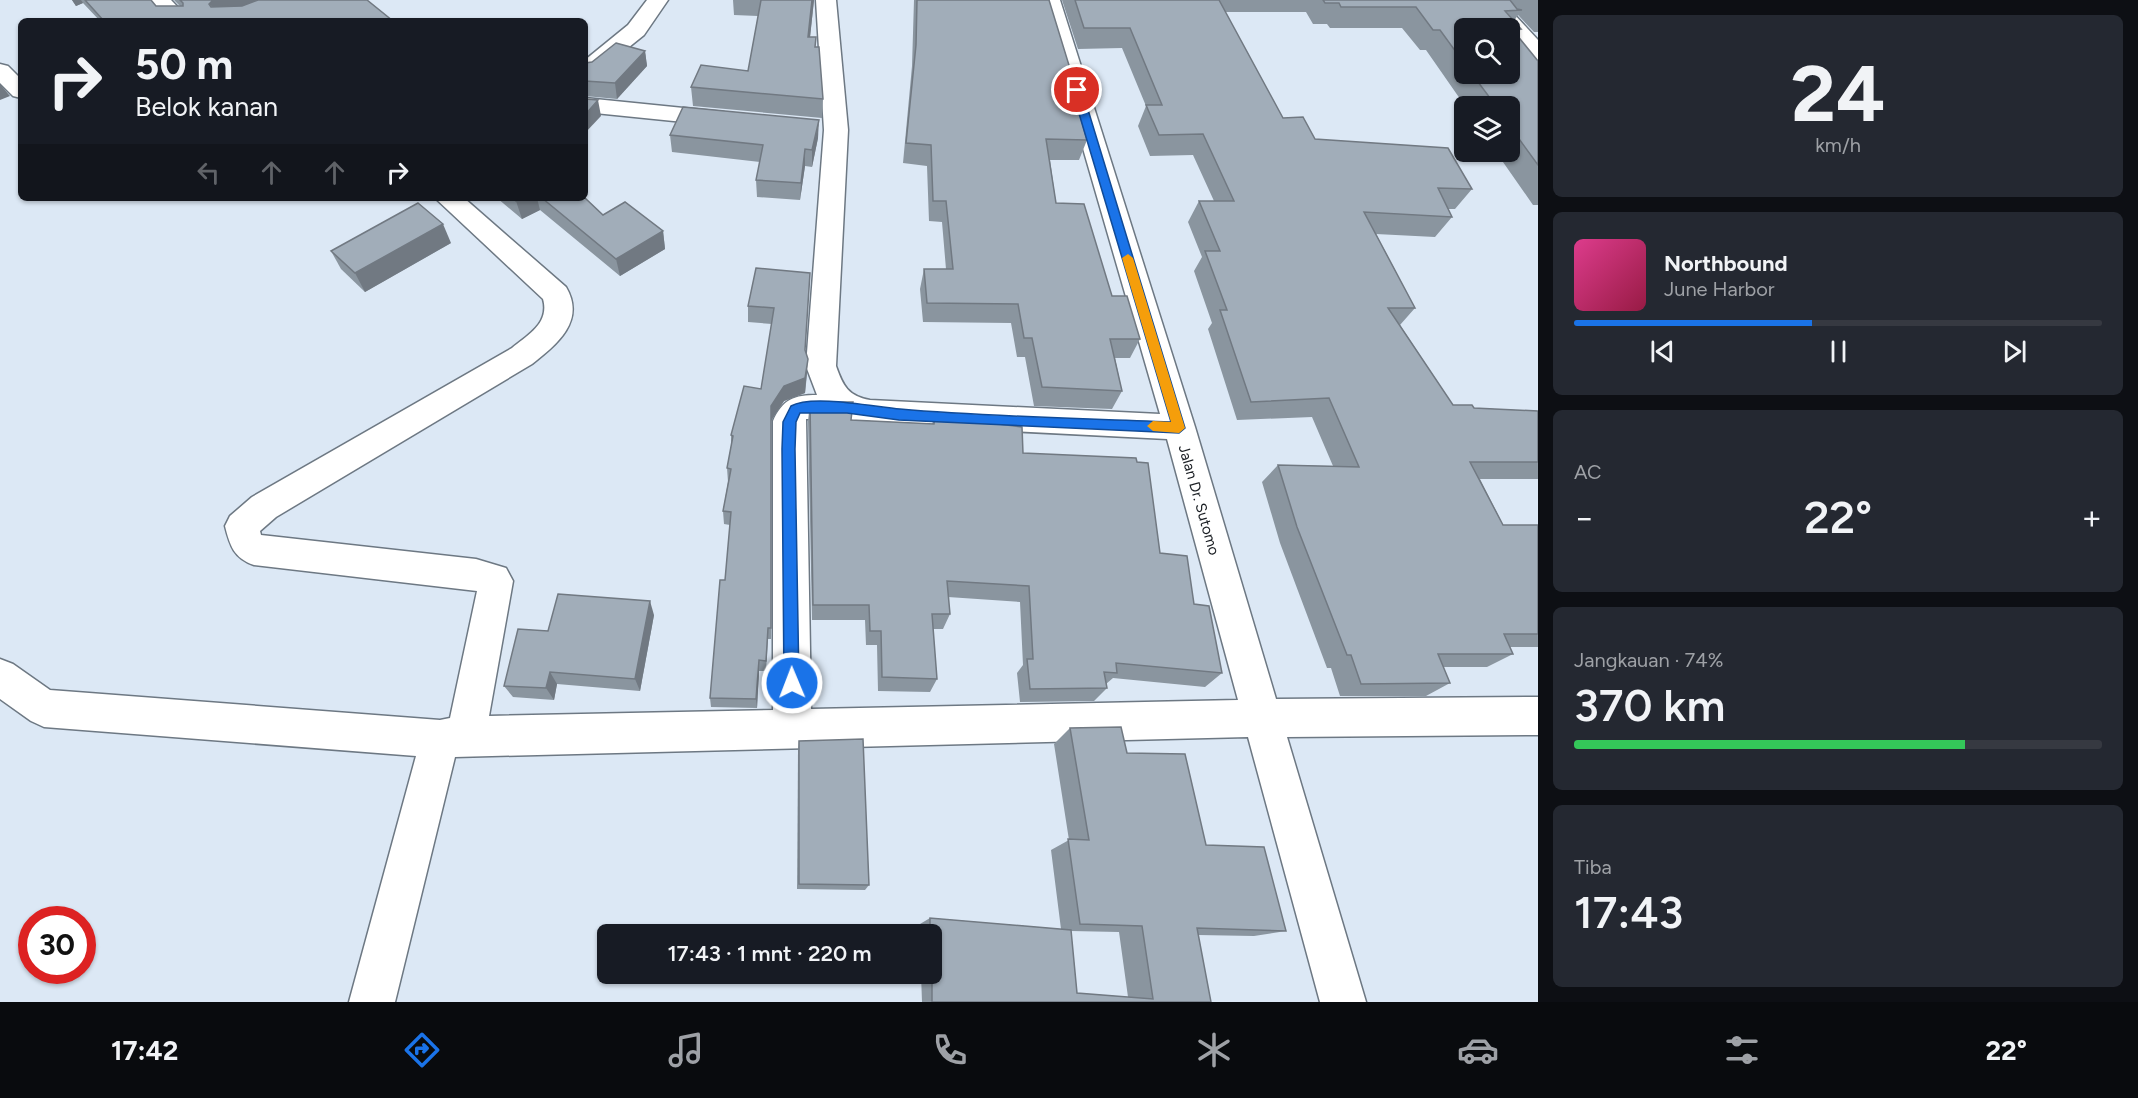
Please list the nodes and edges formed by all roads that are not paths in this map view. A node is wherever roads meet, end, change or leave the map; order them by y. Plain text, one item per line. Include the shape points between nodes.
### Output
1 (159, 0) edge
2 (658, 0) edge
3 (826, 0) edge
4 (1050, 0) edge
5 (1490, 0) edge
6 (177, 18) edge
7 (1538, 53) edge
8 (588, 69) edge
9 (0, 71) edge
10 (18, 88) edge
11 (18, 100) edge
12 (588, 105) edge
13 (0, 108) edge
14 (743, 121) edge
15 (451, 201) edge
16 (847, 408) junction
17 (1179, 428) junction
18 (0, 677) edge
19 (1538, 716) edge
20 (1261, 718) junction
21 (792, 730) junction
22 (453, 738) junction
23 (372, 1002) edge
24 (1342, 1002) edge

1 - 6 street
2 - 8 street via 636,30
3 - 16 street via 821,366 831,395
4 - 17 street, Jalan Dr. Sutomo
5 - 7 street
9 - 10 street
11 - 13 street
12 - 14 street
15 - 22 street via 556,294 561,304 560,316 549,334 522,356 264,507 242,526 246,543 254,549 494,579
16 - 17 street
16 - 21 street via 799,407 789,422
17 - 20 street, Jalan Dr. Sutomo
18 - 22 street via 44,708
19 - 20 street
20 - 21 street
20 - 24 street, Jalan Dr. Sutomo
21 - 22 street
22 - 23 street

